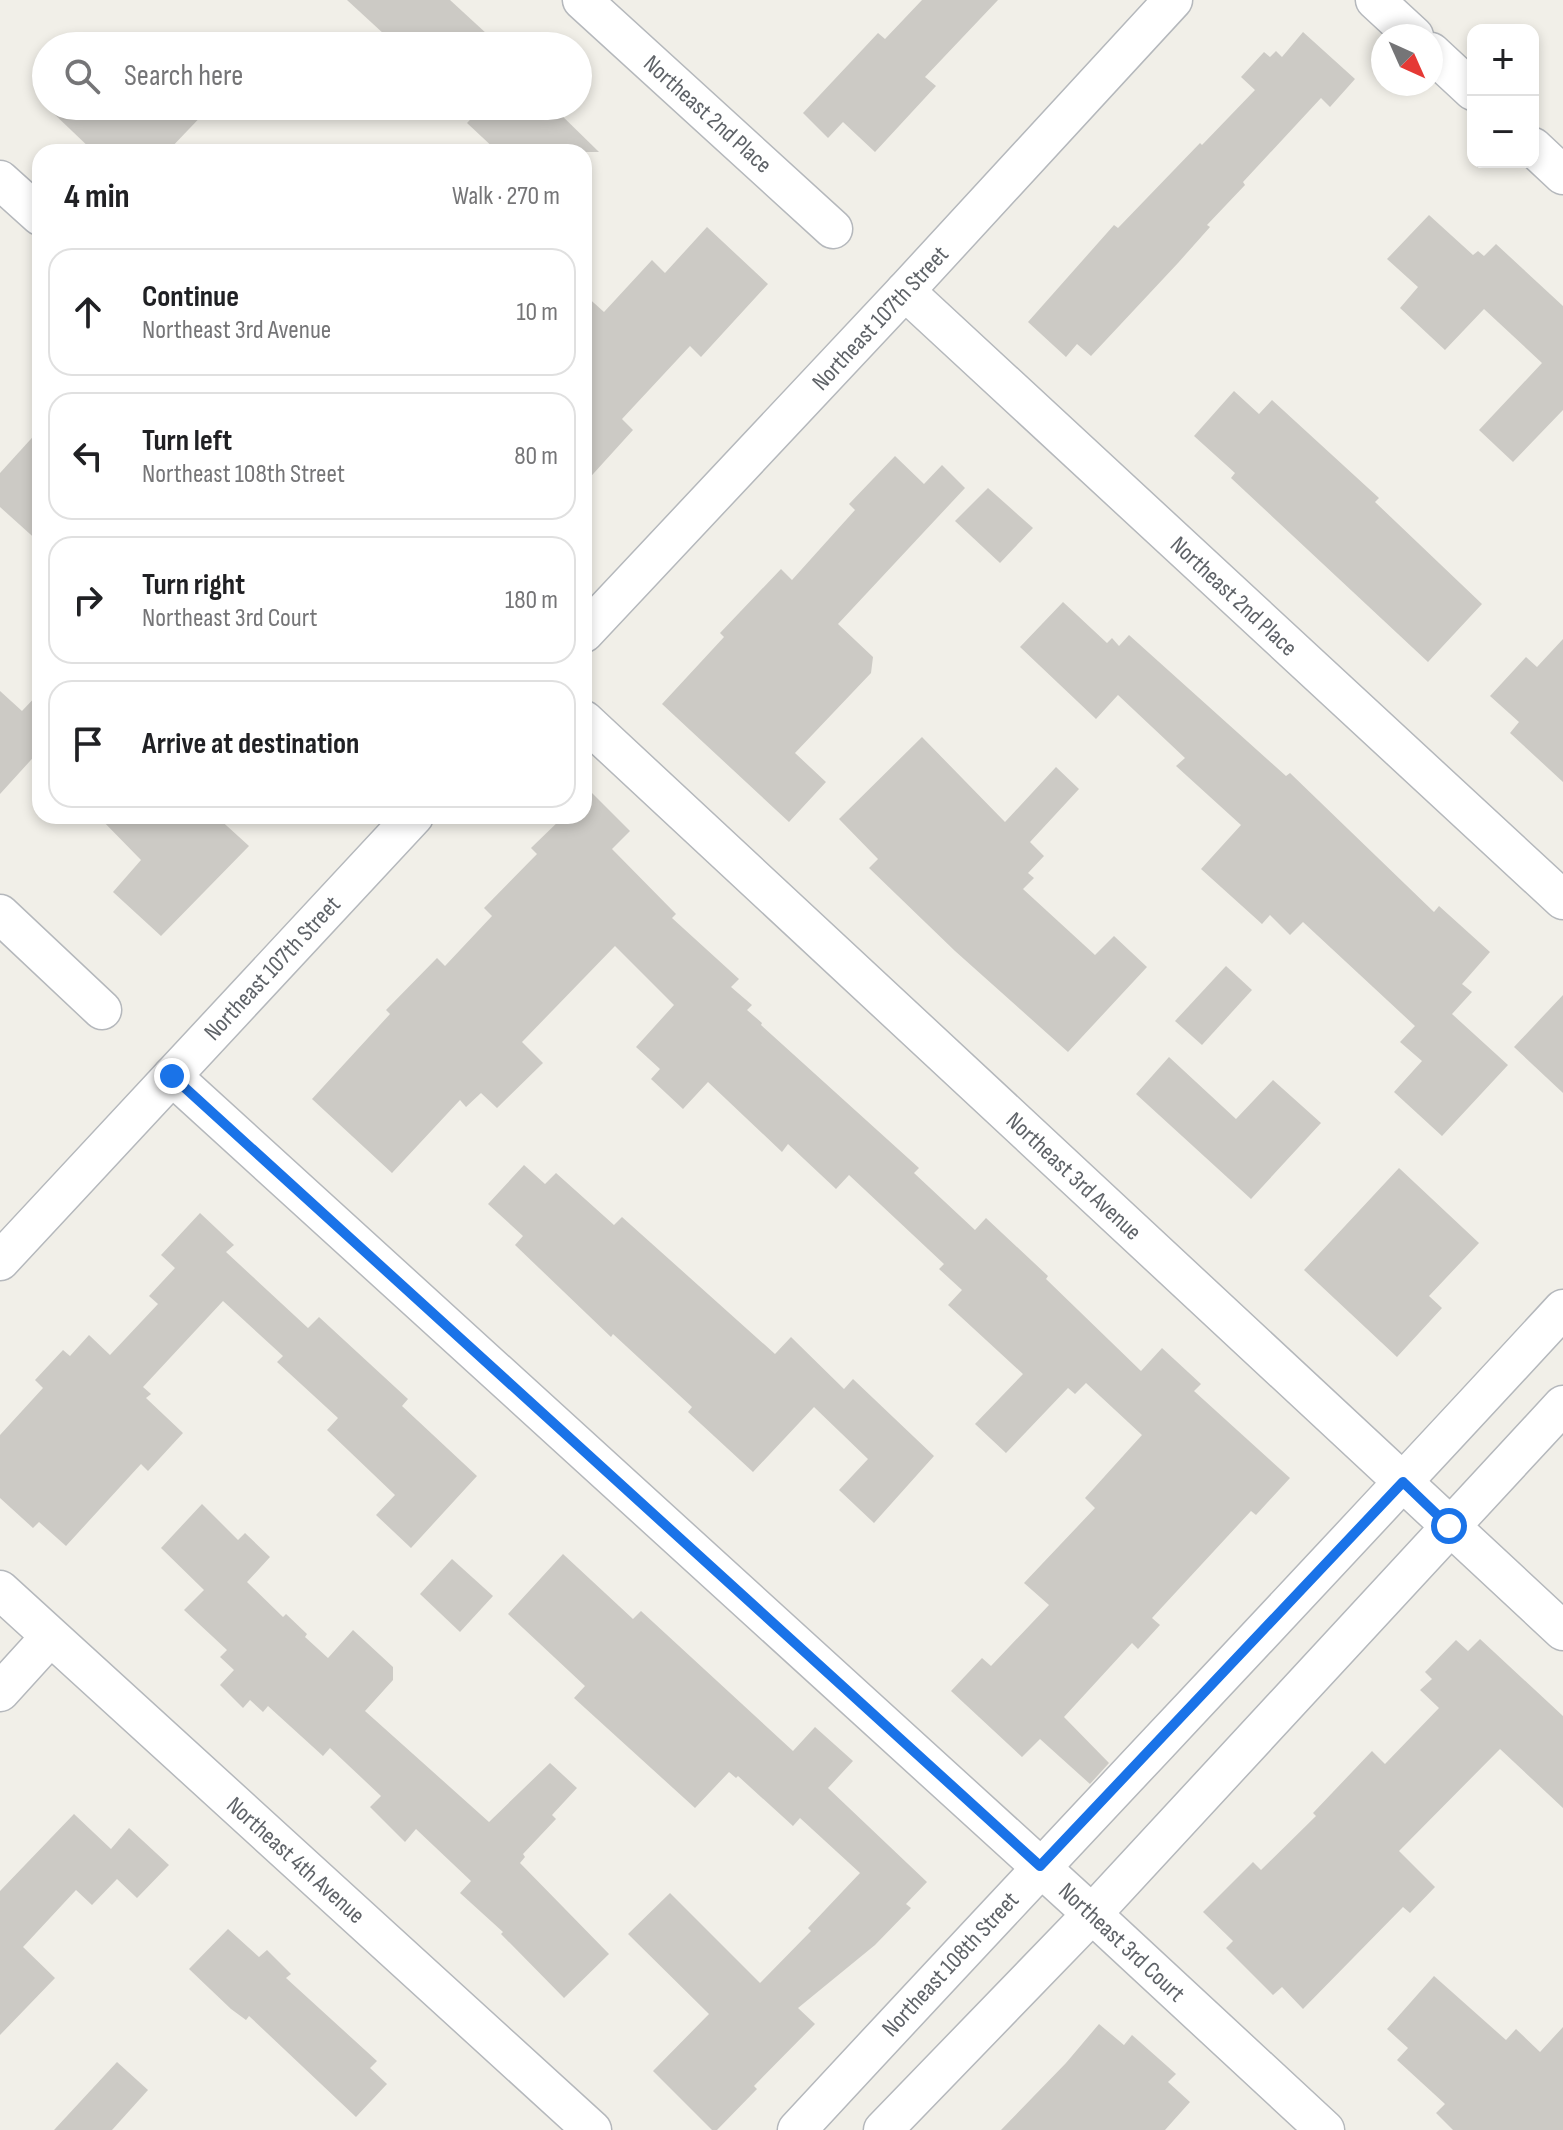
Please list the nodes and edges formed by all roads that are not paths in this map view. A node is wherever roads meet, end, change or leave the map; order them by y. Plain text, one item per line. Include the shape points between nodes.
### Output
1 (582, 0) edge
2 (1173, 0) edge
3 (1375, 0) edge
4 (1401, 24) edge
5 (1443, 63) edge
6 (1467, 85) edge
7 (1539, 153) edge
8 (1563, 175) edge
9 (0, 180) edge
10 (32, 209) edge
11 (833, 229) dead end
12 (905, 291) junction
13 (592, 624) edge
14 (592, 727) edge
15 (407, 824) edge
16 (1563, 900) edge
17 (0, 914) edge
18 (102, 1010) dead end
19 (172, 1076) junction
20 (0, 1261) edge
21 (1563, 1309) edge
22 (1563, 1405) edge
23 (1403, 1482) junction
24 (1449, 1526) junction
25 (0, 1590) edge
26 (1563, 1631) edge
27 (50, 1637) junction
28 (0, 1692) edge
29 (1040, 1866) junction
30 (1092, 1914) junction
31 (592, 2130) edge
32 (797, 2130) edge
33 (883, 2130) edge
34 (1325, 2130) edge

1 - 11 street, Northeast 2nd Place
2 - 12 street, Northeast 107th Street
3 - 4 street
5 - 6 street
7 - 8 street
9 - 10 street
12 - 13 street, Northeast 107th Street
12 - 16 street, Northeast 2nd Place
14 - 23 street, Northeast 3rd Avenue
15 - 19 street, Northeast 107th Street
17 - 18 street
19 - 20 street, Northeast 107th Street
19 - 29 street, Northeast 3rd Court
21 - 23 street, Northeast 108th Street
22 - 24 street
23 - 24 street, Northeast 3rd Avenue
23 - 29 street, Northeast 108th Street
24 - 26 street, Northeast 3rd Avenue
24 - 30 street
25 - 27 street, Northeast 4th Avenue
27 - 28 street
27 - 31 street, Northeast 4th Avenue
29 - 30 street, Northeast 3rd Court
29 - 32 street, Northeast 108th Street
30 - 33 street
30 - 34 street, Northeast 3rd Court

